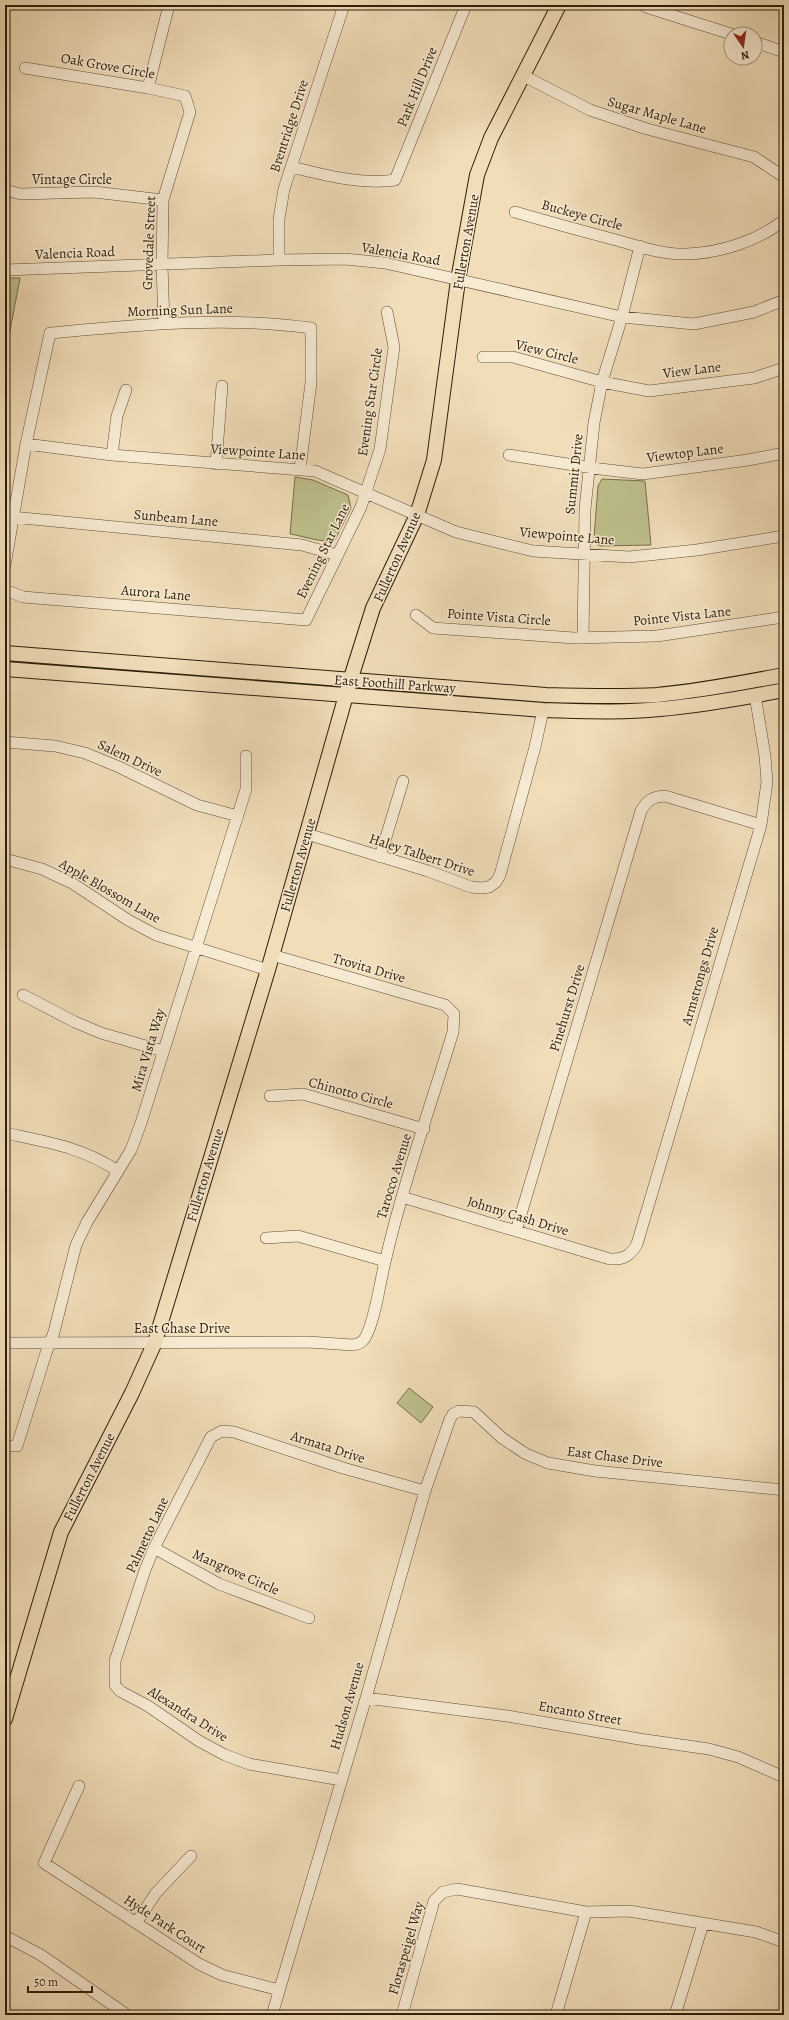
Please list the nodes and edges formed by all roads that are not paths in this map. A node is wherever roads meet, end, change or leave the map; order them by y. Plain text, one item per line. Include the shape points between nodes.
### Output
1 (169, 5) edge
2 (344, 5) edge
3 (466, 5) edge
4 (559, 5) edge
5 (647, 6) edge
6 (723, 31) edge
7 (763, 45) edge
8 (784, 52) edge
9 (25, 68) dead end
10 (524, 76) junction
11 (148, 88) junction
12 (185, 96) joint
13 (292, 167) junction
14 (784, 177) edge
15 (5, 190) edge
16 (163, 200) junction
17 (516, 212) dead end
18 (784, 220) edge
19 (640, 246) junction
20 (279, 260) junction
21 (162, 265) junction
22 (5, 270) edge
23 (458, 280) junction
24 (784, 300) edge
25 (387, 312) dead end
26 (622, 317) junction
27 (164, 323) junction
28 (484, 357) dead end
29 (784, 368) edge
30 (602, 382) junction
31 (222, 386) dead end
32 (126, 390) dead end
33 (26, 444) junction
34 (784, 453) edge
35 (112, 455) junction
36 (509, 455) dead end
37 (216, 464) junction
38 (589, 467) junction
39 (300, 469) junction
40 (366, 495) junction
41 (416, 516) junction
42 (12, 517) junction
43 (784, 536) edge
44 (583, 554) junction
45 (337, 555) junction
46 (5, 564) edge
47 (5, 590) edge
48 (416, 615) dead end
49 (784, 617) edge
50 (306, 620) joint
51 (583, 638) junction
52 (5, 654) edge
53 (5, 669) edge
54 (784, 675) edge
55 (350, 681) junction
56 (784, 690) edge
57 (755, 695) junction
58 (346, 696) junction
59 (543, 710) junction
60 (5, 742) edge
61 (246, 756) dead end
62 (403, 781) dead end
63 (238, 816) junction
64 (761, 824) junction
65 (307, 834) junction
66 (380, 857) junction
67 (5, 859) edge
68 (195, 947) junction
69 (272, 955) junction
70 (268, 970) junction
71 (23, 995) dead end
72 (454, 1014) joint
73 (163, 1052) junction
74 (270, 1096) dead end
75 (424, 1129) junction
76 (5, 1133) edge
77 (118, 1171) junction
78 (402, 1197) junction
79 (516, 1231) junction
80 (266, 1238) dead end
81 (626, 1257) joint
82 (385, 1261) junction
83 (155, 1342) junction
84 (5, 1343) edge
85 (49, 1344) junction
86 (359, 1344) joint
87 (459, 1411) joint
88 (222, 1431) joint
89 (5, 1446) edge
90 (784, 1490) edge
91 (424, 1491) junction
92 (154, 1548) junction
93 (309, 1618) dead end
94 (115, 1685) joint
95 (366, 1698) junction
96 (5, 1719) edge
97 (784, 1777) edge
98 (341, 1780) junction
99 (79, 1786) dead end
100 (191, 1856) dead end
101 (586, 1912) junction
102 (136, 1923) junction
103 (703, 1924) junction
104 (5, 1936) edge
105 (784, 1942) edge
106 (279, 1990) junction
107 (127, 2015) edge
108 (272, 2015) edge
109 (402, 2015) edge
110 (556, 2015) edge
111 (676, 2015) edge

1 - 11 street
2 - 13 street, Brentridge Drive
3 - 13 street, Park Hill Drive via 395,180 384,182 326,176
4 - 10 main road, Fullerton Avenue
5 - 6 street
7 - 8 street
9 - 11 street, Oak Grove Circle
10 - 14 street, Sugar Maple Lane via 590,110 647,129 754,157
10 - 23 main road, Fullerton Avenue via 491,138 477,175
11 - 12 street, Oak Grove Circle
12 - 16 street, Grovedale Street via 190,112
13 - 20 street, Brentridge Drive via 284,189 279,219
15 - 16 street, Vintage Circle via 21,194 94,192
16 - 21 street, Grovedale Street
17 - 19 street, Buckeye Circle
18 - 19 street, Buckeye Circle via 771,231 730,247 687,254
19 - 26 street, Summit Drive
20 - 21 street, Valencia Road
20 - 23 street, Valencia Road via 345,259 385,263
21 - 22 street, Valencia Road
21 - 27 street, Grovedale Street
23 - 26 street, Valencia Road
23 - 41 main road, Fullerton Avenue via 434,460
24 - 26 street, Valencia Road via 754,312 694,324
25 - 40 street, Evening Star Circle via 394,347 380,449
26 - 30 street, Summit Drive
27 - 33 street, Morning Sun Lane via 50,333
27 - 39 street, Morning Sun Lane via 272,323 311,328 311,383
28 - 30 street, View Circle via 513,357
29 - 30 street, View Lane via 754,378 649,391
30 - 38 street, Summit Drive
31 - 37 street
32 - 35 street via 117,416
33 - 35 street, Viewpointe Lane
33 - 42 street
34 - 38 street, Viewtop Lane via 643,474
35 - 37 street, Viewpointe Lane
36 - 38 street, Viewtop Lane
37 - 39 street, Viewpointe Lane
38 - 44 street, Summit Drive
39 - 40 street, Viewpointe Lane via 315,471
40 - 41 street, Viewpointe Lane
40 - 45 street, Evening Star Lane
41 - 44 street, Viewpointe Lane via 456,532 504,545 533,551
41 - 55 main road, Fullerton Avenue via 373,608
42 - 45 street, Sunbeam Lane via 302,545
42 - 46 street
43 - 44 street, Viewpointe Lane via 698,550 629,557
44 - 51 street, Summit Drive
45 - 50 street, Evening Star Lane
47 - 50 street, Aurora Lane via 23,597
48 - 51 street, Pointe Vista Circle via 433,628
49 - 51 street, Pointe Vista Lane via 657,636
52 - 55 main road, East Foothill Parkway
53 - 58 main road, East Foothill Parkway
54 - 55 main road, East Foothill Parkway via 703,689 611,697 546,696
55 - 58 main road, Fullerton Avenue
56 - 57 main road, East Foothill Parkway
57 - 59 main road, East Foothill Parkway via 659,710
57 - 64 street, Armstrongs Drive via 767,782
58 - 59 main road, East Foothill Parkway
58 - 65 main road, Fullerton Avenue
59 - 66 street, Haley Talbert Drive via 535,748 496,882 476,888
60 - 63 street, Salem Drive via 55,746 85,753 197,805
61 - 63 street, Mira Vista Way via 246,789
62 - 66 street
63 - 68 street, Mira Vista Way
64 - 79 street, Pinehurst Drive via 665,796 653,797 646,803 641,812
64 - 81 street, Armstrongs Drive via 637,1244
65 - 66 street, Haley Talbert Drive
65 - 69 main road, Fullerton Avenue
67 - 68 street, Apple Blossom Lane via 42,869 72,883 156,935
68 - 70 street, Apple Blossom Lane
68 - 73 street, Mira Vista Way
69 - 70 main road, Fullerton Avenue
69 - 72 street, Trovita Drive via 445,1005
70 - 83 main road, Fullerton Avenue
71 - 73 street via 101,1033
72 - 75 street, Tarocco Avenue via 453,1032
73 - 77 street, Mira Vista Way via 131,1150
74 - 75 street, Chinotto Circle via 303,1094
75 - 78 street, Tarocco Avenue
76 - 77 street via 64,1146 98,1158
77 - 85 street, Mira Vista Way via 76,1245
78 - 79 street, Johnny Cash Drive
78 - 82 street, Tarocco Avenue
79 - 81 street, Johnny Cash Drive via 610,1258
80 - 82 street via 298,1236
82 - 86 street, Tarocco Avenue via 367,1333
83 - 85 street, East Chase Drive
83 - 86 street, East Chase Drive
83 - 96 main road, Fullerton Avenue via 132,1393 61,1532
84 - 85 street, East Chase Drive
85 - 89 street, Mira Vista Way via 17,1446
87 - 90 street, East Chase Drive via 474,1412 502,1438 526,1454 548,1463 595,1471
87 - 91 street, Hudson Avenue via 450,1419
88 - 91 street, Armata Drive via 234,1432 343,1468
88 - 92 street, Palmetto Lane via 211,1437
91 - 95 street, Hudson Avenue
92 - 93 street, Mangrove Circle via 219,1584
92 - 94 street, Palmetto Lane via 115,1661
94 - 98 street, Alexandra Drive via 120,1691 148,1706 198,1741 225,1755 249,1764
95 - 97 street, Encanto Street via 507,1716 709,1749
95 - 98 street, Hudson Avenue
98 - 106 street, Hudson Avenue
99 - 102 street, Hyde Park Court via 44,1862
100 - 102 street via 156,1892
101 - 103 street via 629,1911
101 - 109 street, Floraspeigel Way via 457,1889 442,1892 434,1901
101 - 110 street
102 - 106 street, Hyde Park Court via 199,1964 222,1975
103 - 105 street via 756,1932
103 - 111 street
104 - 107 street via 41,1955
106 - 108 street, Hudson Avenue

